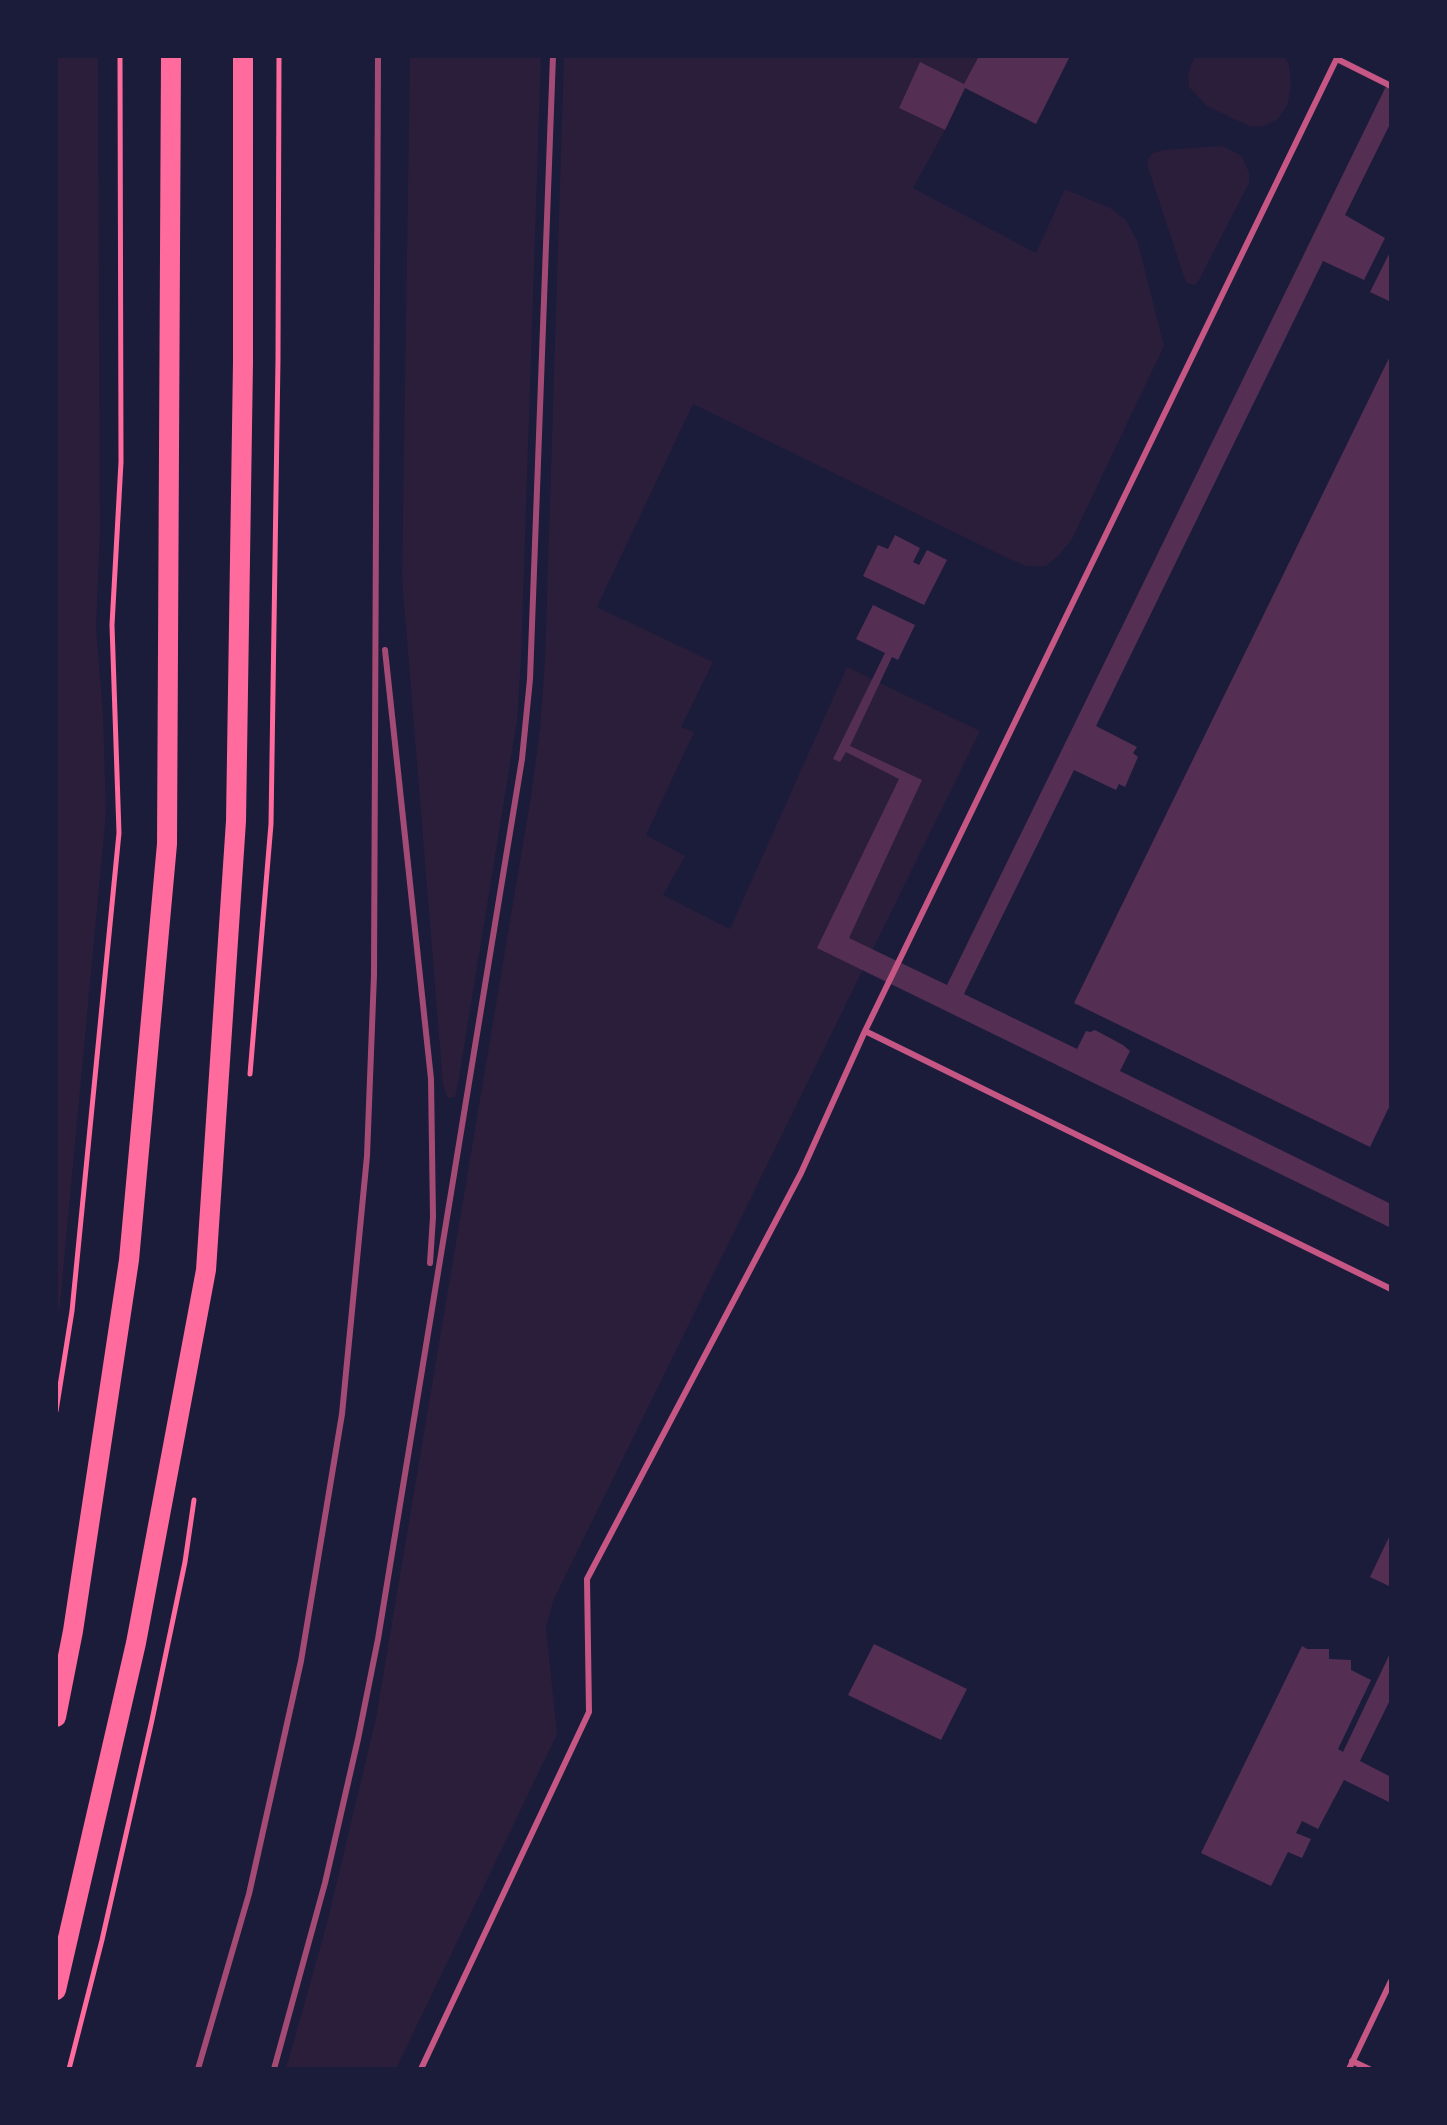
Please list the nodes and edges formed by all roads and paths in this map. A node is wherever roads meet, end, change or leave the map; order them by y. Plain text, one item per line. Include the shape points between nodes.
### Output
1 (120, 56) edge
2 (171, 56) edge
3 (243, 56) edge
4 (1338, 57) edge
5 (1391, 86) edge
6 (865, 1031) junction
7 (1391, 1289) edge
8 (56, 1411) edge
9 (56, 1717) edge
10 (1391, 1981) edge
11 (56, 1990) edge
12 (1352, 2061) junction
13 (421, 2069) edge
14 (1349, 2069) edge
15 (1369, 2069) edge

1 - 8 path via 121,462 112,625 119,833 72,1311
2 - 9 main road via 167,844 129,1260
3 - 11 main road via 236,821 206,1270 136,1643
4 - 5 lane
4 - 6 lane
6 - 7 lane
6 - 13 lane via 801,1173 587,1579 589,1712
10 - 12 lane
12 - 14 lane
12 - 15 lane

